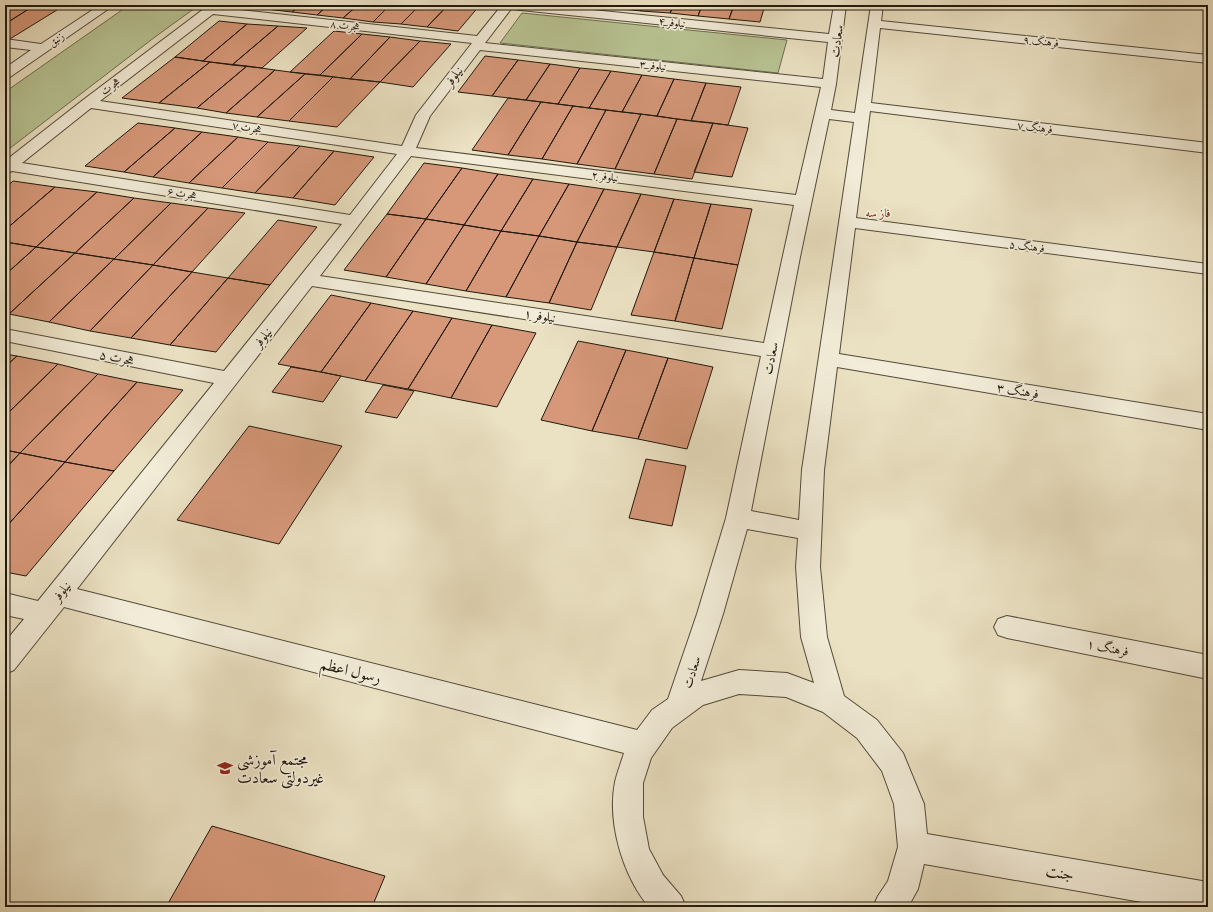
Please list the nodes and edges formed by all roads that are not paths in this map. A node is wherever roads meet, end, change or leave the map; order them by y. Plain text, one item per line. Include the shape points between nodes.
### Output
1 (108, 5) edge
2 (508, 5) edge
3 (840, 5) edge
4 (213, 8) edge
5 (875, 14) edge
6 (836, 39) junction
7 (5, 43) edge
8 (478, 43) junction
9 (44, 48) junction
10 (1208, 59) edge
11 (5, 74) edge
12 (829, 84) junction
13 (88, 103) junction
14 (862, 112) junction
15 (823, 114) junction
16 (1208, 148) edge
17 (407, 151) junction
18 (7, 168) edge
19 (804, 201) junction
20 (354, 221) junction
21 (847, 222) junction
22 (1208, 269) edge
23 (308, 280) junction
24 (5, 335) edge
25 (772, 351) junction
26 (828, 358) junction
27 (229, 379) junction
28 (1208, 422) edge
29 (738, 518) junction
30 (810, 531) junction
31 (5, 604) edge
32 (51, 604) junction
33 (1007, 627) dead end
34 (5, 662) edge
35 (1208, 667) edge
36 (833, 703) junction
37 (679, 706) junction
38 (644, 745) junction
39 (913, 847) junction
40 (1208, 898) edge
41 (670, 907) edge
42 (889, 907) edge

1 - 9 street, زنبق
2 - 6 street, نیلوفر ۴
2 - 8 street, نیلوفر
3 - 6 street, سعادت
4 - 8 street, هجرت ۸
4 - 13 street, هجرت
5 - 10 street, فرهنگ ۹
5 - 14 street
6 - 12 street, سعادت
7 - 9 street
8 - 12 street, نیلوفر ۳
8 - 17 street, نیلوفر via 423,115
9 - 11 street, زنبق
12 - 15 street, سعادت
13 - 17 street, هجرت ۷
13 - 18 street, هجرت
14 - 15 street, فرهنگ ۷
14 - 16 street, فرهنگ ۷
14 - 21 street
15 - 19 street, سعادت
17 - 19 street, نیلوفر ۲
17 - 20 street, نیلوفر
18 - 20 street, هجرت ۶
19 - 25 street, سعادت
20 - 23 street, نیلوفر
21 - 22 street, فرهنگ ۵
21 - 26 street
23 - 25 street, نیلوفر ۱
23 - 27 street, نیلوفر
24 - 27 street, هجرت ۵
25 - 29 street, سعادت
26 - 28 street, فرهنگ ۳
26 - 30 street via 813,470
27 - 32 street, نیلوفر
29 - 30 street
29 - 37 street, سعادت via 710,614
30 - 36 street via 808,567 814,637
31 - 32 street, رسول اعظم
32 - 34 street, نیلوفر
32 - 38 street, رسول اعظم
33 - 35 street, فرهنگ ۱
36 - 37 street via 787,685 739,682 695,695
36 - 39 street via 866,729 893,763 909,804
37 - 38 street via 662,719
38 - 41 street via 638,752 629,783 628,817 635,852 652,886
39 - 40 street, جنت
39 - 42 street via 902,889

